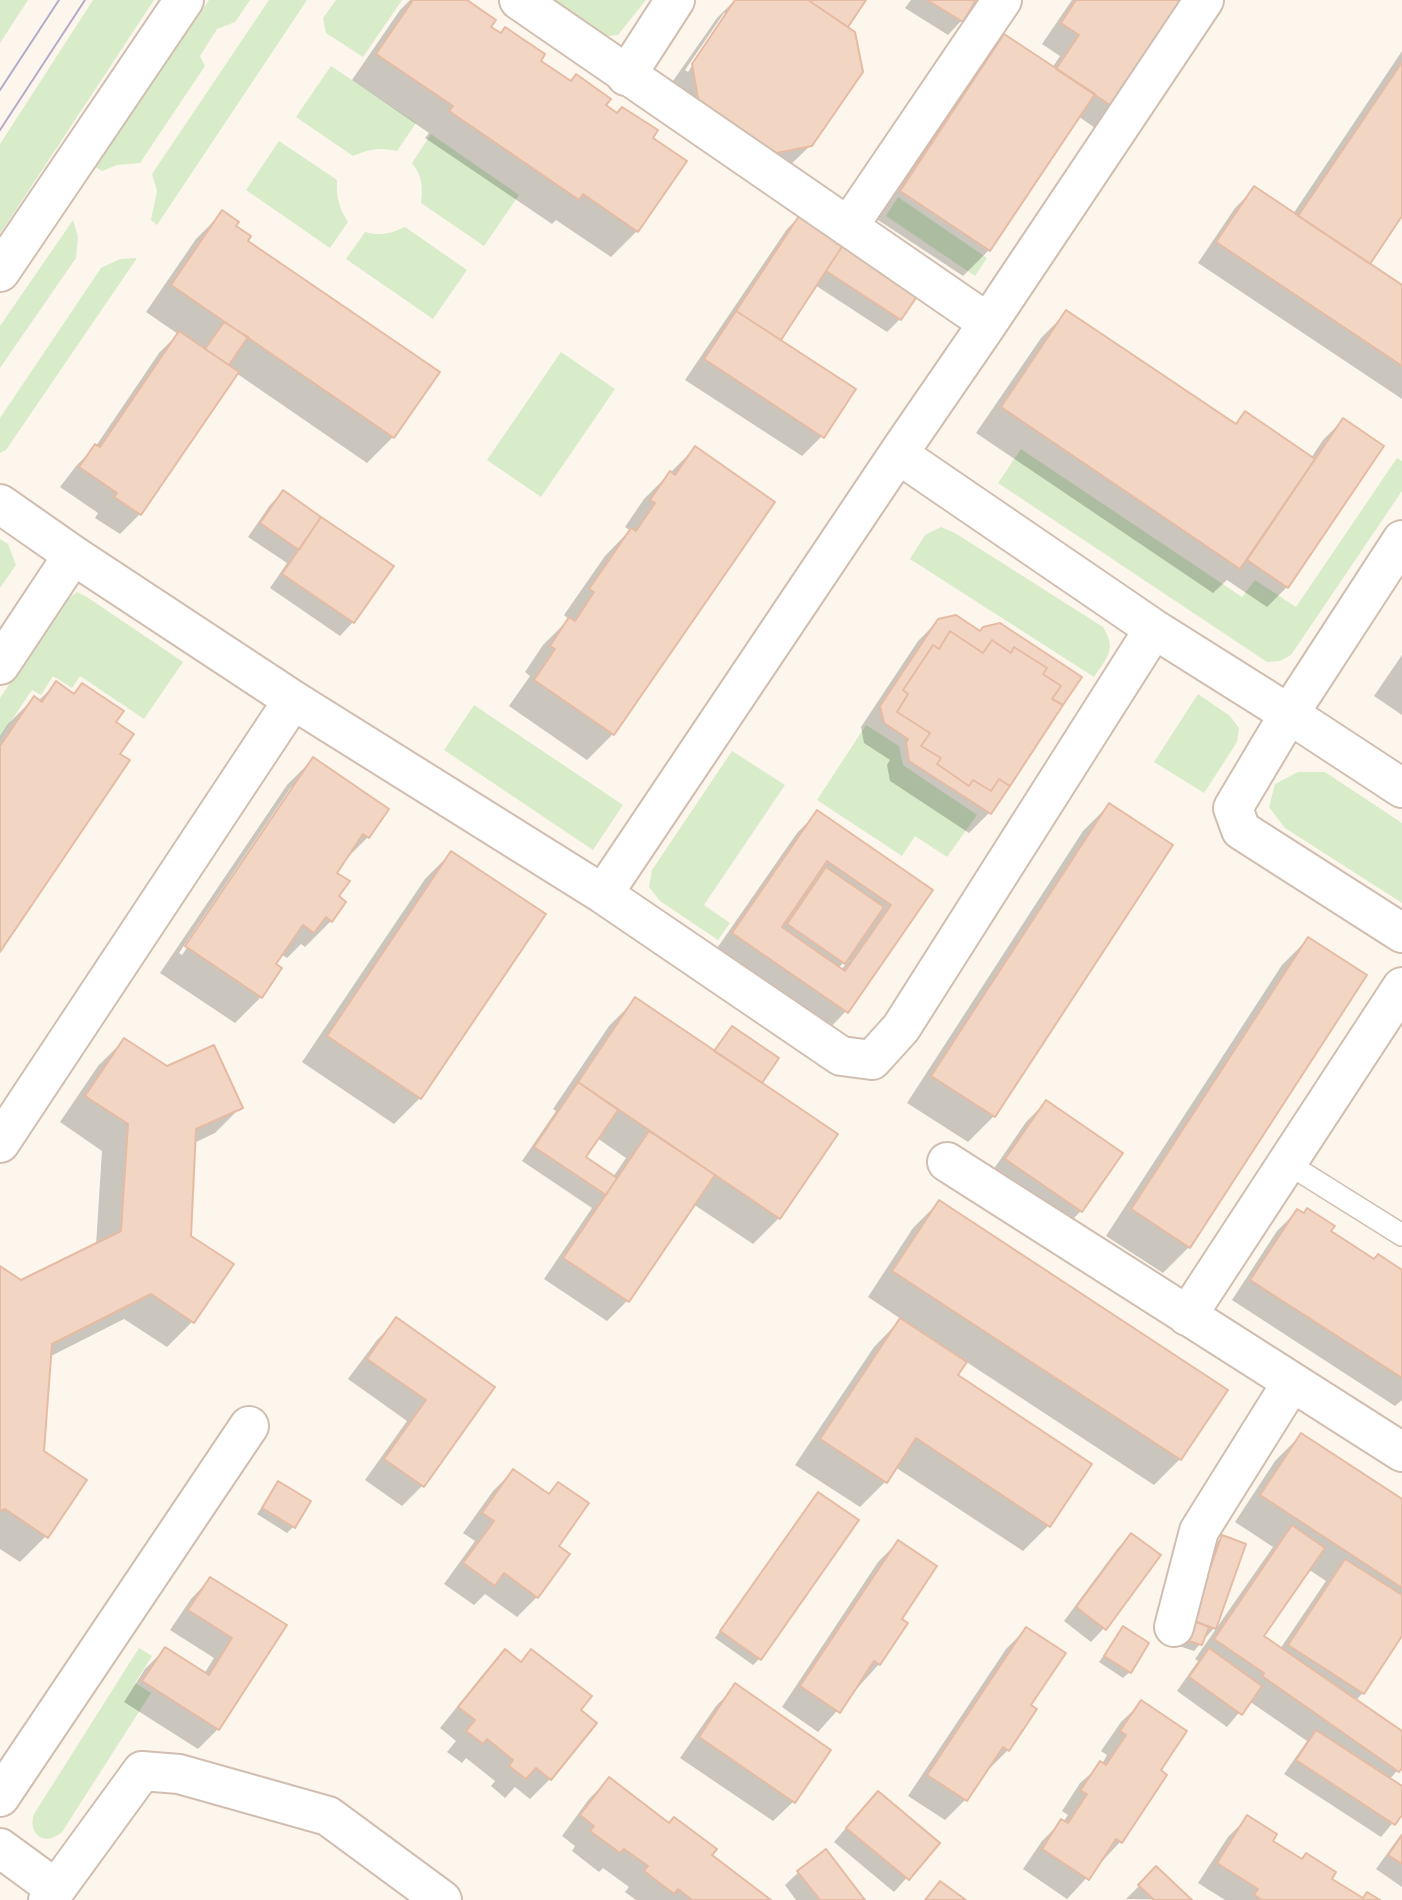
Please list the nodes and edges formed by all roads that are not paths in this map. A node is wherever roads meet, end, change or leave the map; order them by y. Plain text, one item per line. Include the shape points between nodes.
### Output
1 (184, 0) edge
2 (519, 0) edge
3 (675, 0) edge
4 (1002, 0) edge
5 (1204, 0) edge
6 (626, 76) junction
7 (848, 227) junction
8 (0, 272) edge
9 (988, 323) junction
10 (898, 454) junction
11 (0, 504) edge
12 (1402, 540) edge
13 (73, 555) junction
14 (1154, 629) junction
15 (0, 665) edge
16 (293, 700) junction
17 (1289, 714) junction
18 (1402, 788) edge
19 (603, 894) junction
20 (1402, 933) edge
21 (1402, 987) edge
22 (0, 1143) edge
23 (947, 1162) dead end
24 (1287, 1163) junction
25 (1402, 1235) edge
26 (1187, 1317) junction
27 (1292, 1382) junction
28 (249, 1426) dead end
29 (1402, 1452) edge
30 (1174, 1627) dead end
31 (0, 1797) edge
32 (0, 1848) edge
33 (52, 1895) edge
34 (442, 1900) edge

1 - 8 street
2 - 6 street
3 - 6 street
4 - 7 street
5 - 9 street
6 - 7 street
7 - 9 street
9 - 10 street
10 - 14 street
10 - 19 street
11 - 13 street
12 - 17 street
13 - 15 street
13 - 16 street
14 - 17 street
14 - 19 street via 901,1028 872,1060 841,1056
16 - 19 street
16 - 22 street
17 - 18 street
17 - 20 street via 1233,808 1241,830
21 - 24 street
23 - 26 street
24 - 25 lane
24 - 26 street
26 - 27 street
27 - 29 street
27 - 30 street via 1199,1531
28 - 31 street
32 - 33 street
33 - 34 street via 142,1771 179,1774 328,1816

